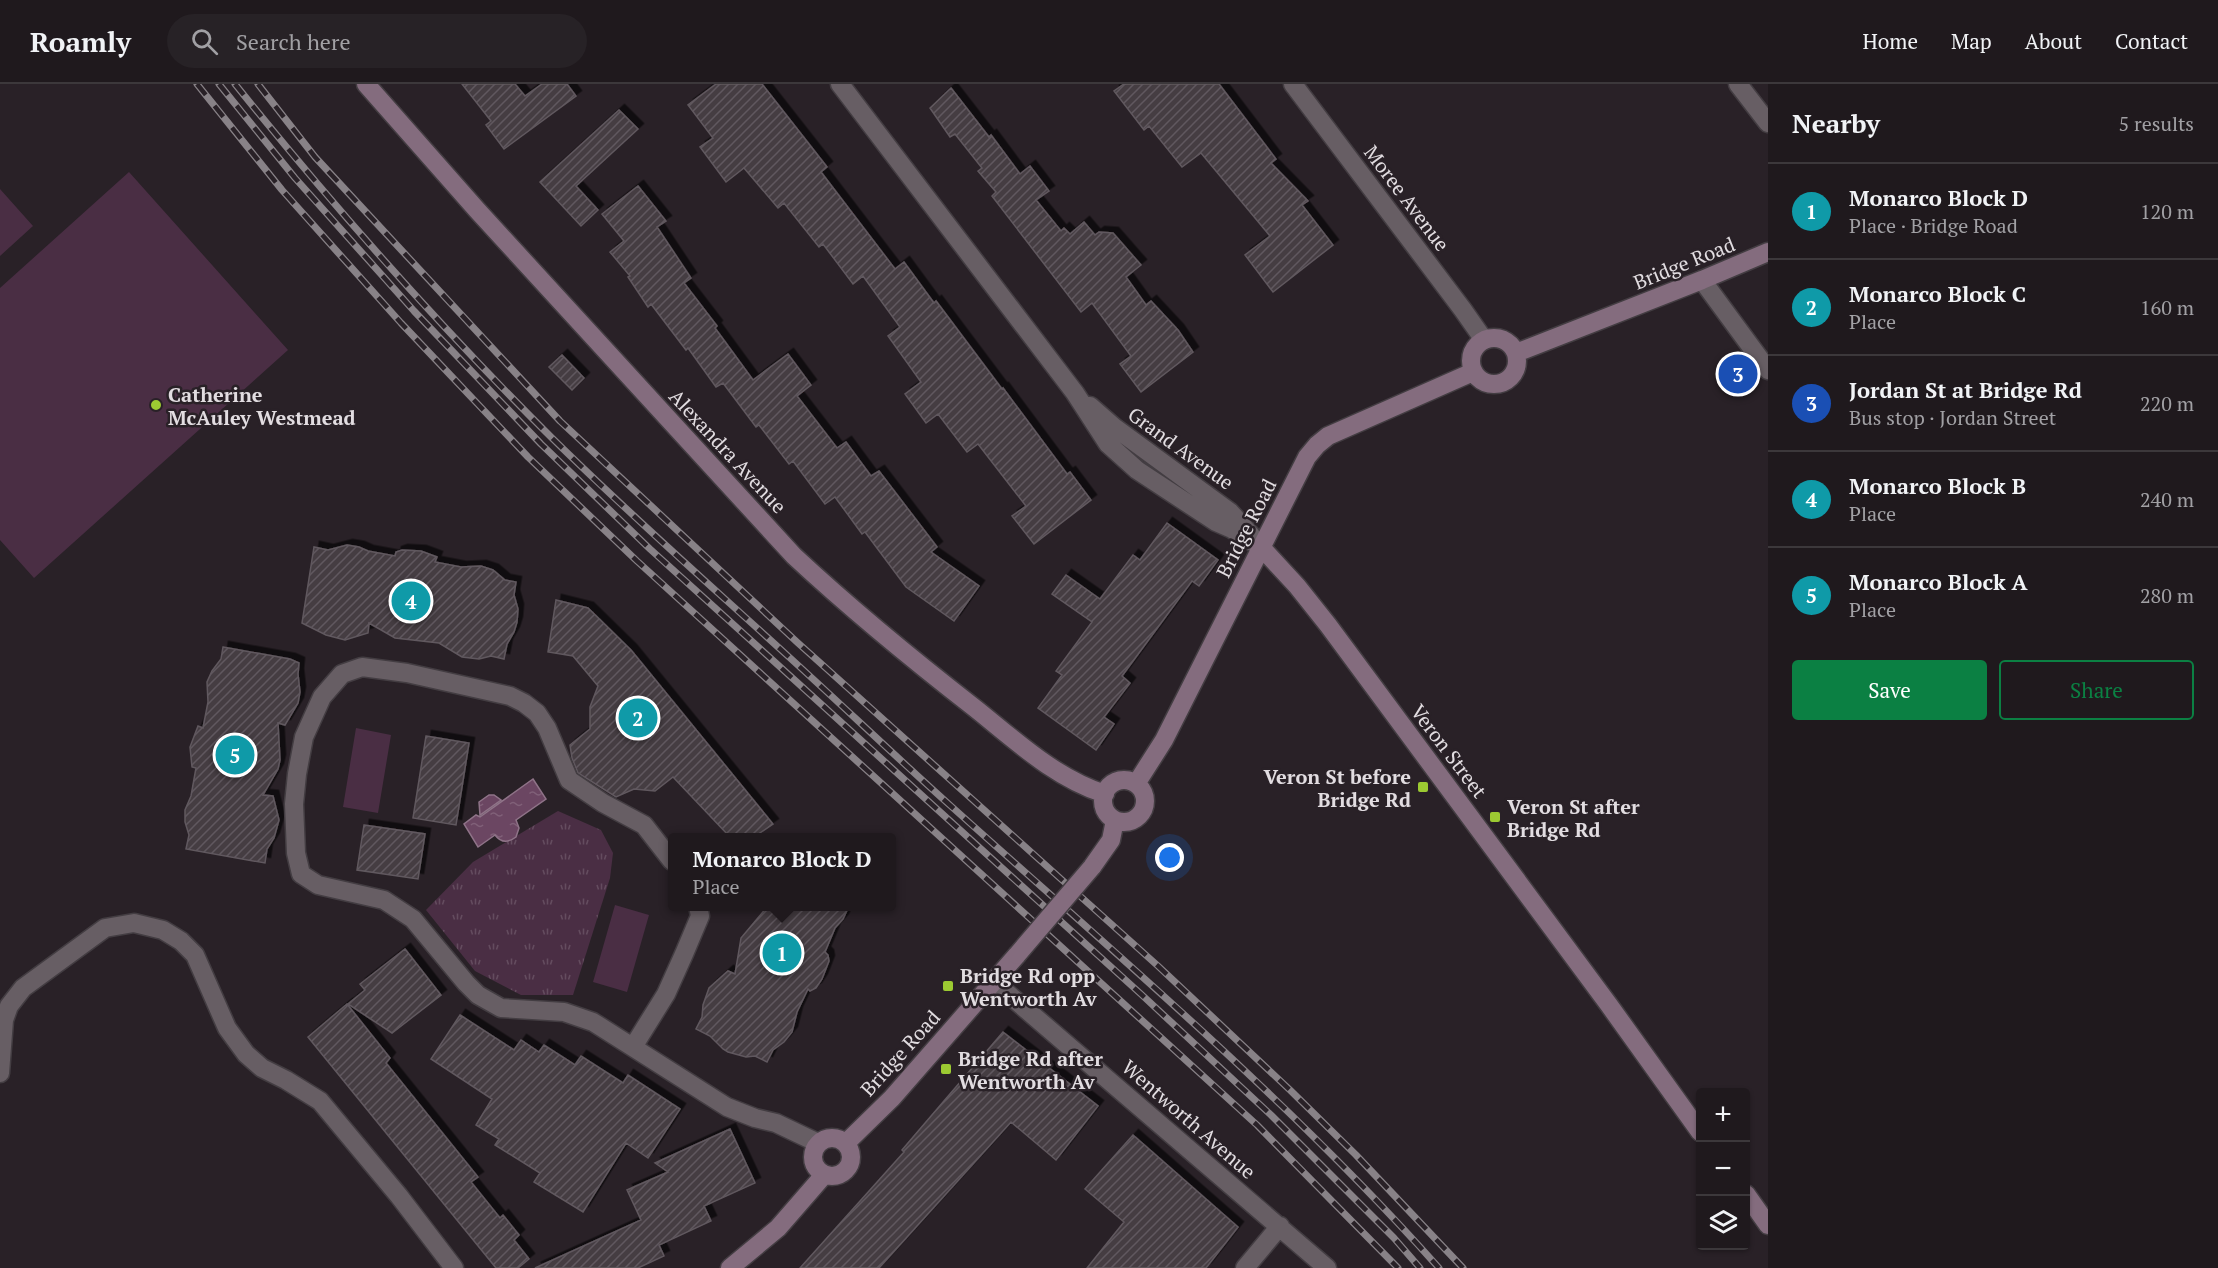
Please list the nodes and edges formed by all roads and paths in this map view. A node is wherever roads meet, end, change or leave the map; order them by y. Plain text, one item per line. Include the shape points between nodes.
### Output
1 (366, 84) edge
2 (840, 84) edge
3 (1293, 84) edge
4 (1738, 84) edge
5 (1768, 123) edge
6 (1768, 252) edge
7 (1702, 280) junction
8 (1484, 340) junction
9 (1516, 353) junction
10 (1768, 370) edge
11 (1473, 372) junction
12 (1261, 547) junction
13 (1136, 784) junction
14 (1105, 794) junction
15 (1115, 819) junction
16 (668, 856) edge
17 (699, 911) edge
18 (993, 981) junction
19 (633, 1047) junction
20 (0, 1073) edge
21 (1696, 1125) edge
22 (818, 1143) junction
23 (846, 1143) junction
24 (824, 1175) junction
25 (1747, 1196) edge
26 (1280, 1226) junction
27 (1768, 1226) edge
28 (454, 1268) edge
29 (730, 1268) edge
30 (1245, 1268) edge
31 (1327, 1268) edge

1 - 14 street, Alexandra Avenue via 794,556 902,651 1045,764 1085,788
2 - 12 street, Grand Avenue via 1075,393 1108,444 1137,471
3 - 8 street, Moree Avenue
4 - 5 street
6 - 7 street, Bridge Road
7 - 9 street, Bridge Road
7 - 10 street
8 - 9 street via 1503,339
8 - 11 street via 1472,353
9 - 11 street via 1516,368 1507,381 1484,383
11 - 12 street, Bridge Road via 1328,436 1317,445
12 - 13 street, Bridge Road via 1164,740
12 - 21 street, Veron Street via 1328,626
13 - 14 street via 1118,781
13 - 15 street via 1145,802 1140,814 1129,821
14 - 15 street via 1107,811
15 - 18 street, Bridge Road, bridge via 1111,840 1092,867
16 - 19 street via 645,825 569,780 537,713 510,696 362,667 342,674 322,697 304,737 294,804 301,874 318,885 384,900 413,919 466,983 501,1008 564,1012 593,1022
17 - 19 street via 666,994
18 - 23 street, Bridge Road via 892,1098
18 - 26 street, Wentworth Avenue
19 - 22 street via 727,1107 776,1123
20 - 28 street via 4,1020 23,988 105,928 134,923 163,930 195,955 227,1028 246,1054 262,1068 320,1101
22 - 23 street via 830,1137
22 - 24 street via 812,1159
23 - 24 street via 851,1155 848,1168 838,1176
24 - 29 street via 778,1228
25 - 27 street
26 - 30 street
26 - 31 street, Wentworth Avenue

